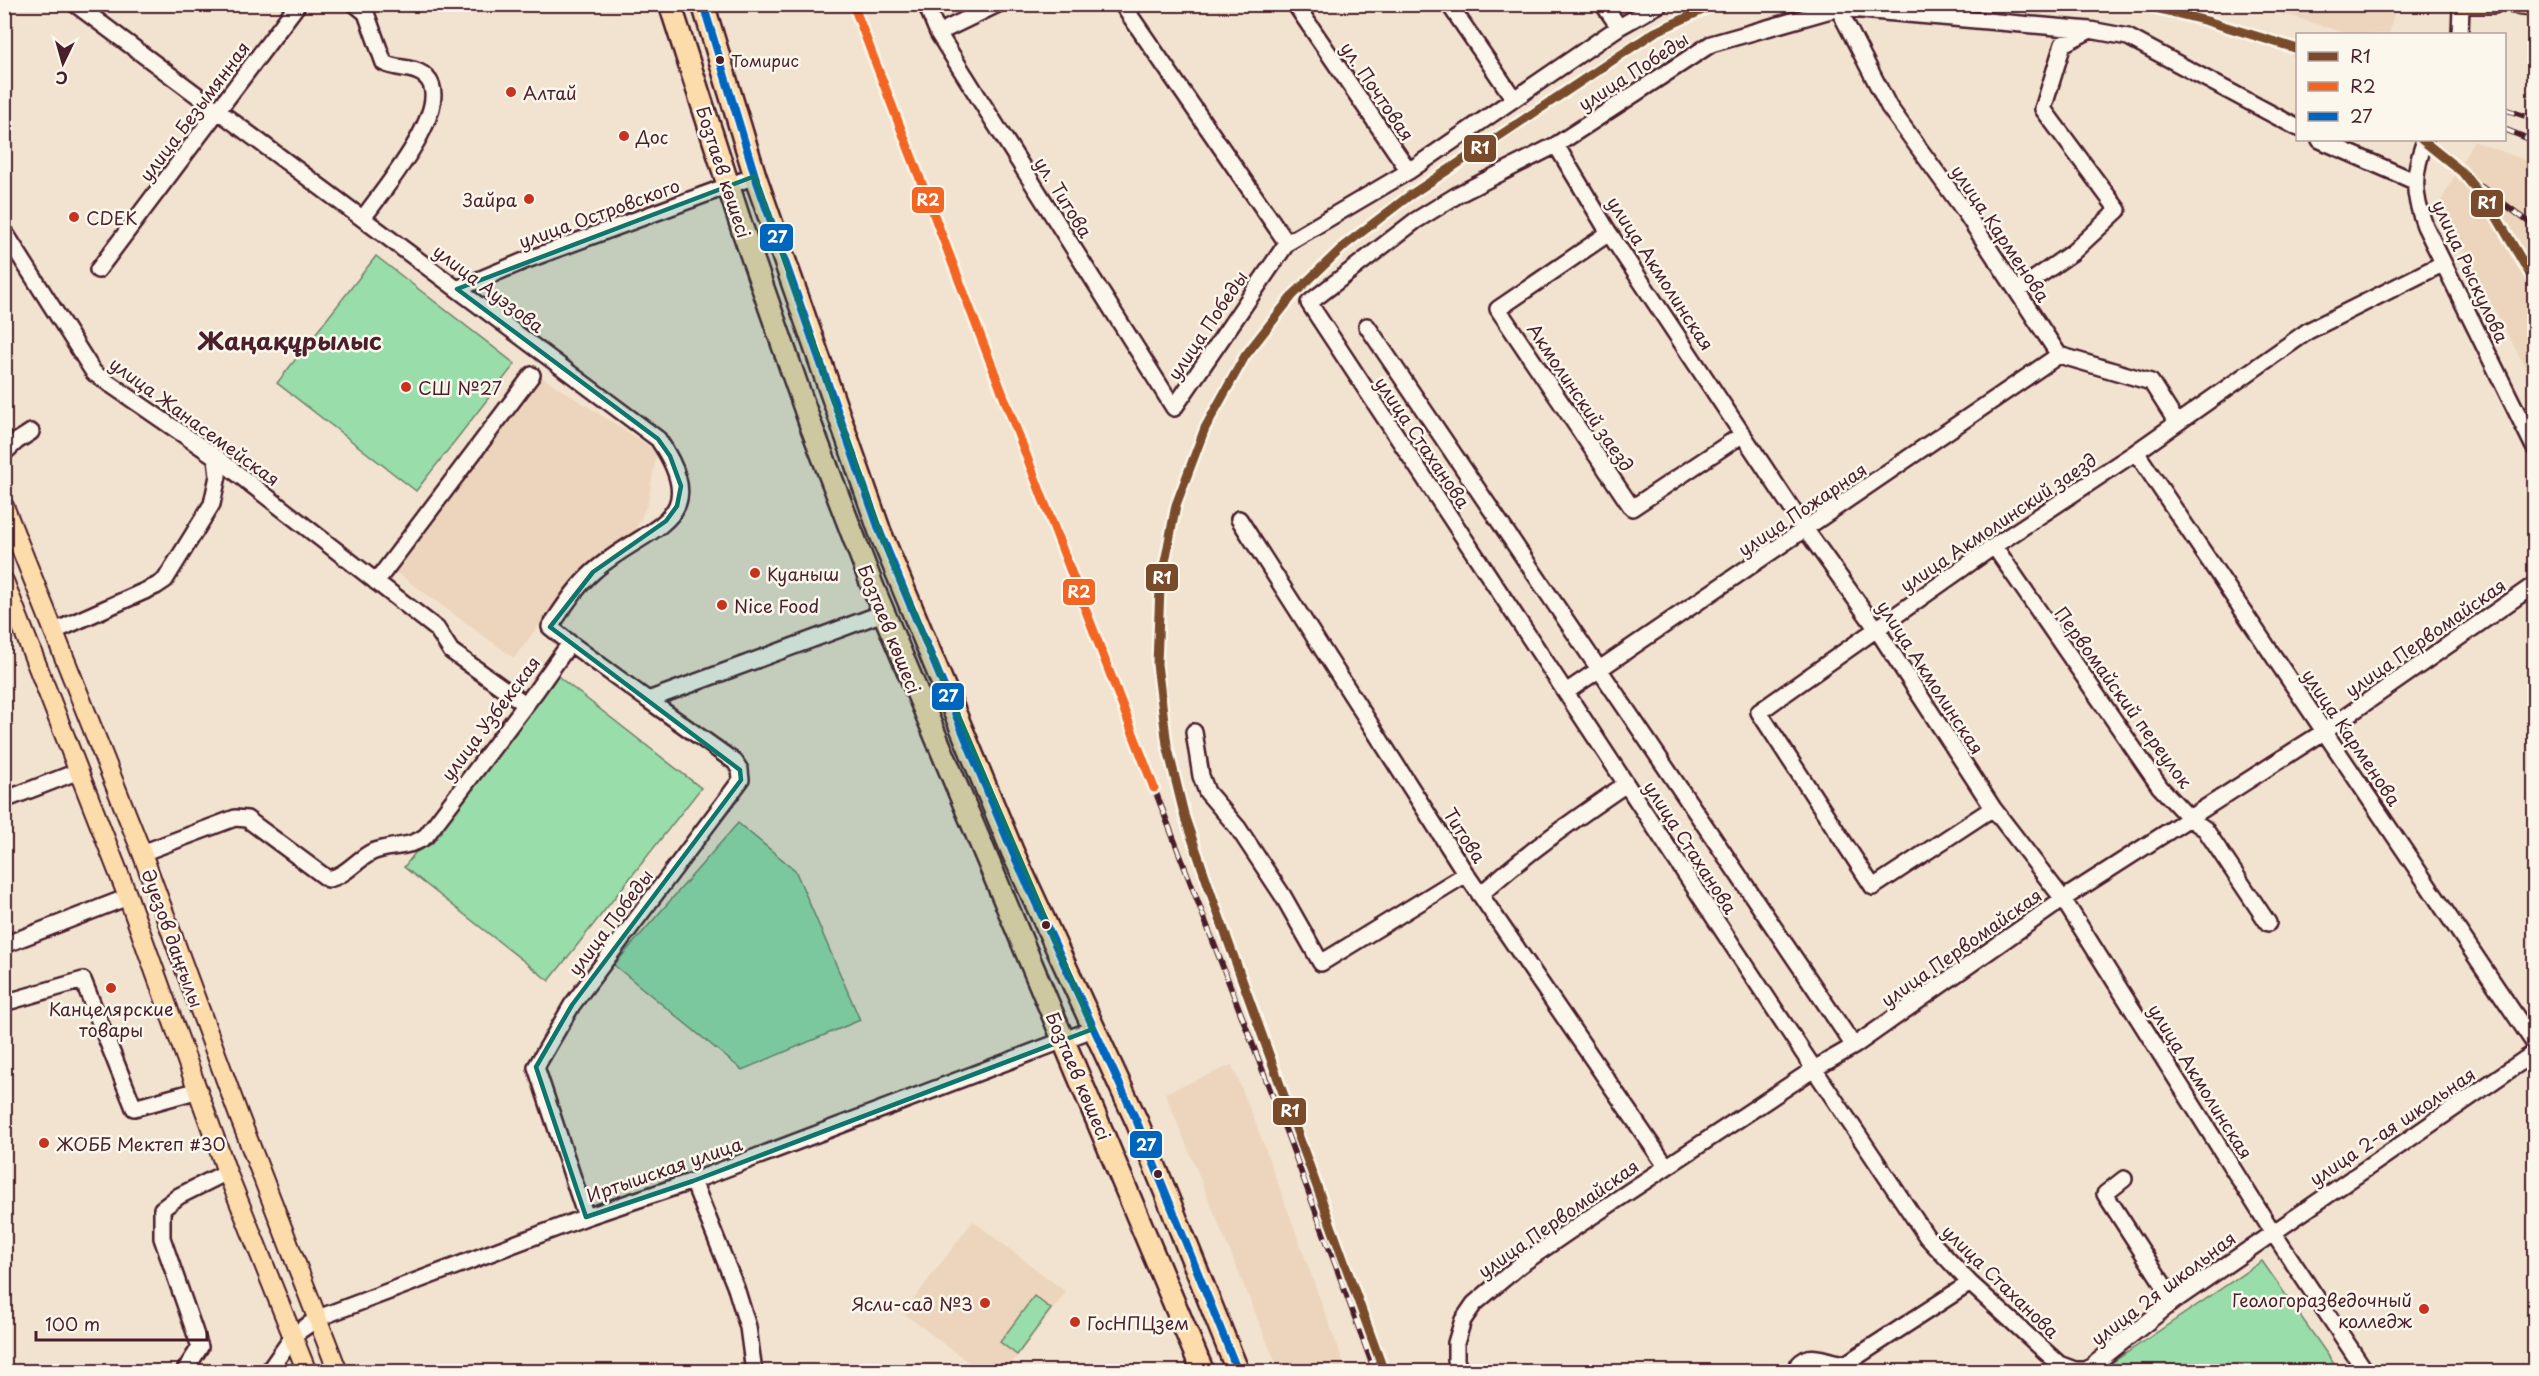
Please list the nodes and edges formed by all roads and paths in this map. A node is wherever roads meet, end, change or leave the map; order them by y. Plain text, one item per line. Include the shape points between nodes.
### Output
1 (75, 4) edge
2 (298, 4) edge
3 (355, 4) edge
4 (670, 4) edge
5 (703, 4) edge
6 (926, 4) edge
7 (998, 4) edge
8 (1122, 4) edge
9 (1295, 4) edge
10 (1449, 4) edge
11 (1603, 4) edge
12 (1660, 4) edge
13 (2494, 4) edge
14 (2514, 4) edge
15 (2461, 5) edge
16 (2535, 6) edge
17 (1838, 8) junction
18 (1619, 27) junction
19 (2090, 30) junction
20 (938, 33) junction
21 (2460, 33) edge
22 (1514, 99) junction
23 (219, 110) junction
24 (2296, 127) edge
25 (2322, 141) edge
26 (2425, 141) edge
27 (1556, 145) junction
28 (1409, 171) junction
29 (755, 176) junction
30 (2414, 181) junction
31 (728, 186) junction
32 (364, 218) junction
33 (4, 231) edge
34 (1610, 233) junction
35 (1287, 243) junction
36 (2442, 264) junction
37 (98, 270) dead end
38 (457, 289) junction
39 (2017, 291) junction
40 (1313, 311) joint
41 (1367, 326) dead end
42 (2059, 355) junction
43 (532, 375) dead end
44 (1174, 408) joint
45 (2177, 423) junction
46 (31, 432) dead end
47 (1743, 434) junction
48 (2535, 447) edge
49 (2136, 452) junction
50 (4, 453) edge
51 (216, 457) junction
52 (4, 506) edge
53 (1239, 519) dead end
54 (1806, 530) junction
55 (1994, 546) junction
56 (4, 581) edge
57 (376, 582) junction
58 (2535, 585) edge
59 (883, 613) junction
60 (1876, 628) junction
61 (55, 631) junction
62 (570, 643) junction
63 (1601, 670) junction
64 (1566, 692) junction
65 (648, 700) junction
66 (525, 704) junction
67 (2325, 731) junction
68 (1194, 732) dead end
69 (79, 771) junction
70 (1626, 784) junction
71 (4, 800) edge
72 (1993, 808) junction
73 (2189, 818) junction
74 (142, 853) junction
75 (1466, 874) junction
76 (1480, 895) junction
77 (128, 897) junction
78 (2063, 899) junction
79 (2268, 923) dead end
80 (4, 945) edge
81 (4, 1003) edge
82 (1093, 1029) junction
83 (1065, 1041) junction
84 (2535, 1043) edge
85 (1854, 1046) junction
86 (2535, 1053) edge
87 (1814, 1069) junction
88 (199, 1090) junction
89 (1666, 1166) junction
90 (227, 1172) junction
91 (2124, 1179) dead end
92 (693, 1181) junction
93 (586, 1217) junction
94 (2272, 1231) junction
95 (1970, 1283) junction
96 (2174, 1301) junction
97 (318, 1318) junction
98 (294, 1335) junction
99 (2075, 1370) joint
100 (184, 1371) edge
101 (268, 1371) edge
102 (308, 1371) edge
103 (338, 1371) edge
104 (754, 1371) edge
105 (1203, 1371) edge
106 (1238, 1371) edge
107 (1460, 1371) edge
108 (1793, 1371) edge
109 (2366, 1371) edge

1 - 23 street, улица Ауэзова
2 - 23 street, улица Безымянная
3 - 32 street via 366,13 384,63 426,76 433,87 434,102 420,137
4 - 31 highway, Бозтаев көшесі
5 - 29 highway, Бозтаев көшесі
6 - 20 street, ул. Титова
7 - 20 street
8 - 35 street
9 - 28 street, ул. Почтовая
10 - 22 street
11 - 18 street
12 - 18 street, улица Победы
13 - 15 main road
14 - 16 main road
15 - 21 street
17 - 19 street, улица Победы
17 - 27 street, улица Победы via 1712,44
17 - 39 street, улица Карменова via 1889,107 1963,208
18 - 22 street, улица Победы
19 - 24 street, улица Победы via 2128,37
19 - 39 street via 2063,44 2043,109 2118,210 2073,252
20 - 44 street, ул. Титова
22 - 28 street, улица Победы
23 - 32 street, улица Ауэзова
23 - 37 street, улица Безымянная
25 - 30 street
26 - 30 street, улица Рыскулова
27 - 34 street, улица Акмолинская
27 - 40 street, улица Победы via 1415,220 1311,300
28 - 35 street, улица Победы
29 - 31 street, улица Островского
29 - 82 highway, Бозтаев көшесі via 880,532 1013,853
30 - 36 street, улица Рыскулова via 2419,211
31 - 38 street, улица Островского
31 - 59 highway, Бозтаев көшесі via 810,423
32 - 38 street, улица Ауэзова
33 - 51 street, улица Жанасемейская via 94,373
34 - 47 street, улица Акмолинская
34 - 47 street, Акмолинский заезд via 1498,309 1632,508
35 - 44 street, улица Победы
36 - 45 street, улица Акмолинский заезд via 2308,331
36 - 48 street, улица Рыскулова
38 - 62 street, улица Ауэзова via 658,439 678,473 681,486 677,506 666,521 593,572 550,627
39 - 42 street, улица Карменова
40 - 64 street, улица Стаханова
41 - 63 street
42 - 45 street via 2151,382
42 - 54 street, улица Пожарная
43 - 57 street
45 - 49 street, улица Акмолинский заезд
46 - 50 street
47 - 54 street, улица Акмолинская
49 - 55 street, улица Акмолинский заезд
49 - 67 street, улица Карменова
51 - 57 street, улица Жанасемейская
51 - 61 street via 218,476 212,504 165,580
52 - 61 main road, Әуезов даңғылы
53 - 75 street, Титова
54 - 60 street, улица Акмолинская
54 - 63 street, улица Пожарная
55 - 60 street, улица Акмолинский заезд
55 - 73 street, Первомайский переулок via 2160,787
56 - 69 main road, Әуезов даңғылы
57 - 66 street, улица Жанасемейская via 437,629 451,651
58 - 67 street, улица Первомайская
59 - 65 street
59 - 83 highway, Бозтаев көшесі
60 - 72 street, улица Акмолинская
60 - 72 street, улица Акмолинский заезд via 1759,712 1873,887
61 - 74 main road, Әуезов даңғылы
62 - 65 street
62 - 66 street, улица Узбекская
63 - 64 street, улица Пожарная
63 - 85 street
64 - 70 street, улица Стаханова
65 - 93 street, улица Победы via 735,762 741,780 572,1005 536,1067
66 - 74 street, улица Узбекская via 426,836 416,843 373,852 337,877 328,879 247,819 235,818
67 - 73 street, улица Первомайская
67 - 84 street, улица Карменова
68 - 75 street via 1207,792 1245,838 1321,963
69 - 71 street
69 - 77 main road, Әуезов даңғылы
70 - 76 street via 1520,859
70 - 87 street, улица Стаханова
72 - 78 street, улица Акмолинская
73 - 78 street, улица Первомайская
73 - 79 street, Первомайский переулок via 2205,829
74 - 97 main road, Әуезов даңғылы
75 - 76 street, Титова
76 - 89 street, Титова
77 - 80 street
77 - 88 main road, Әуезов даңғылы
78 - 85 street, улица Первомайская
78 - 94 street, улица Акмолинская
81 - 88 street via 83,980 134,1108
82 - 83 street, Иртышская улица
82 - 106 highway, Бозтаев көшесі via 1137,1122
83 - 92 street, Иртышская улица
83 - 105 highway, Бозтаев көшесі
85 - 87 street, улица Первомайская
86 - 94 street, улица 2-ая школьная
87 - 89 street, улица Первомайская
87 - 95 street, улица Стаханова via 1927,1237
88 - 90 main road, Әуезов даңғылы
89 - 107 street, улица Первомайская via 1520,1265 1474,1304 1463,1320 1456,1343
90 - 98 main road, Әуезов даңғылы
90 - 100 street via 162,1209 162,1238 200,1347
91 - 96 street via 2105,1194
92 - 93 street, Иртышская улица
92 - 104 street via 736,1288 748,1327
93 - 97 street, Иртышская улица
94 - 96 street, улица 2я школьная
94 - 109 street
95 - 99 street, улица Стаханова via 2059,1364
95 - 108 street via 1847,1364 1810,1357
96 - 99 street, улица 2я школьная via 2087,1370
97 - 98 street, Иртышская улица
97 - 103 main road, Әуезов даңғылы
98 - 101 street, Иртышская улица
98 - 102 main road, Әуезов даңғылы

